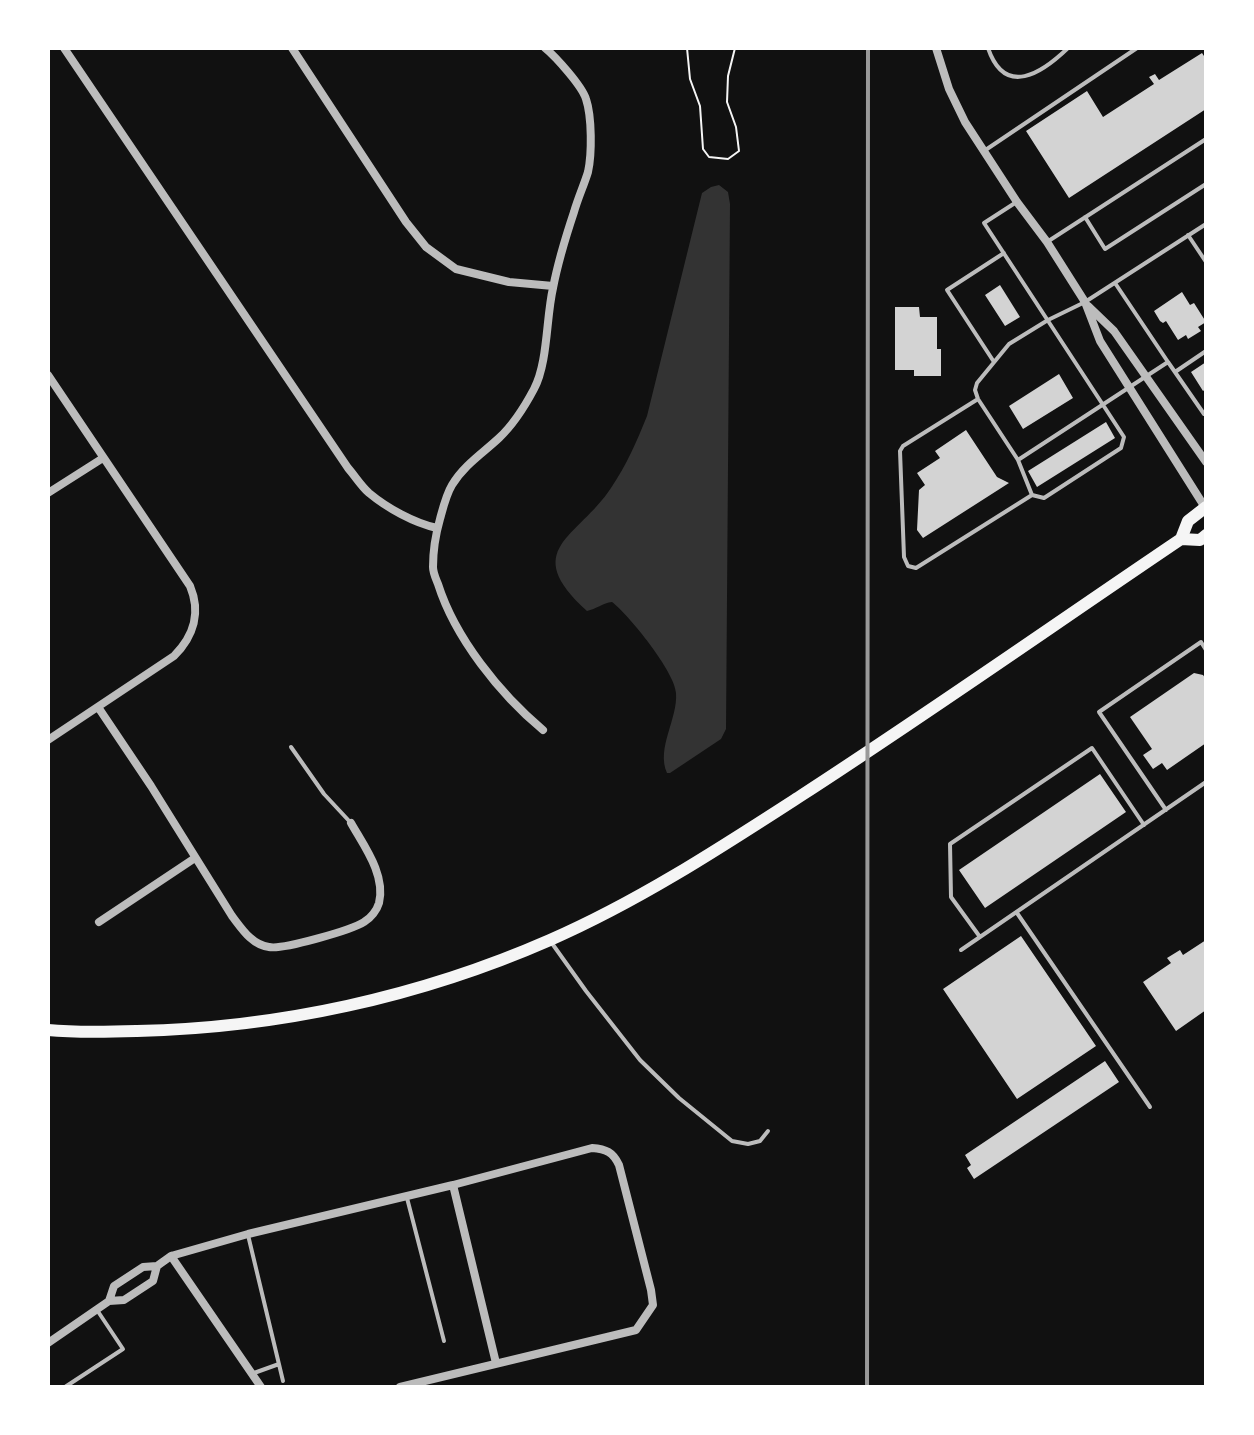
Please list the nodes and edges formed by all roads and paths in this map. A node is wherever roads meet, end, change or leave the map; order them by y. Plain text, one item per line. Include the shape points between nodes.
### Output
1 (64, 48) edge
2 (292, 48) edge
3 (545, 48) edge
4 (687, 48) edge
5 (735, 48) edge
6 (936, 48) edge
7 (988, 48) edge
8 (1068, 48) edge
9 (1137, 48) edge
10 (1206, 139) edge
11 (984, 151) junction
12 (1206, 184) edge
13 (1017, 202) junction
14 (1085, 217) junction
15 (1206, 224) edge
16 (1188, 235) junction
17 (1047, 242) junction
18 (1004, 253) junction
19 (1206, 262) edge
20 (1115, 283) junction
21 (553, 286) junction
22 (1085, 302) junction
23 (1048, 320) junction
24 (1206, 351) edge
25 (1168, 362) junction
26 (994, 363) junction
27 (1175, 372) junction
28 (48, 375) edge
29 (1146, 376) junction
30 (1129, 388) junction
31 (978, 399) junction
32 (1104, 405) junction
33 (1206, 413) edge
34 (103, 458) junction
35 (1018, 460) junction
36 (1206, 462) edge
37 (48, 493) edge
38 (1032, 495) junction
39 (1206, 508) edge
40 (437, 528) junction
41 (1206, 535) edge
42 (1181, 539) junction
43 (1206, 636) edge
44 (1201, 642) junction
45 (1206, 650) edge
46 (98, 707) junction
47 (543, 730) dead end
48 (48, 740) edge
49 (291, 747) dead end
50 (1206, 782) edge
51 (1166, 810) junction
52 (351, 823) joint
53 (1144, 825) junction
54 (195, 858) junction
55 (1017, 913) junction
56 (99, 922) dead end
57 (980, 937) junction
58 (550, 940) junction
59 (961, 950) dead end
60 (48, 1030) edge
61 (1150, 1107) dead end
62 (768, 1131) dead end
63 (453, 1185) junction
64 (407, 1196) junction
65 (248, 1234) junction
66 (171, 1256) junction
67 (157, 1266) junction
68 (109, 1301) junction
69 (97, 1310) junction
70 (444, 1341) dead end
71 (48, 1343) edge
72 (496, 1363) junction
73 (279, 1364) junction
74 (251, 1373) junction
75 (283, 1381) dead end
76 (65, 1387) edge
77 (261, 1387) edge
78 (400, 1387) edge

1 - 40 street via 348,468 382,503
2 - 21 street via 426,247 456,269
3 - 21 street via 586,98 591,136 588,170
4 - 5 path via 703,149 709,157 728,159 739,151 727,102
6 - 11 street via 949,89
7 - 8 lane via 997,66 1021,76 1041,71
9 - 11 lane
10 - 14 lane
11 - 13 street
12 - 14 lane via 1105,249
13 - 17 street
13 - 18 lane via 984,223
14 - 17 lane
15 - 16 lane
16 - 19 lane
16 - 20 lane
17 - 22 street
18 - 23 lane
18 - 26 lane via 947,290
20 - 22 lane
20 - 25 lane
21 - 40 street via 537,384 515,420 452,485
22 - 23 lane
22 - 29 street
22 - 30 street via 1100,341
23 - 26 lane via 1009,344
23 - 32 lane
24 - 27 lane
25 - 27 lane
25 - 29 lane
26 - 31 lane via 977,383
27 - 33 lane
28 - 34 street
29 - 30 lane
29 - 36 street
30 - 32 lane
30 - 39 street
31 - 35 lane
31 - 38 lane via 900,451 908,566 916,568
32 - 35 lane
32 - 38 lane via 1124,437 1121,448 1044,498
34 - 37 street
34 - 46 street via 196,599 194,624 183,647
35 - 38 lane
39 - 42 main road via 1188,521
40 - 47 street via 433,569 455,626 493,678
41 - 42 main road
42 - 58 main road via 714,852
43 - 44 lane
44 - 45 lane
44 - 51 lane via 1099,712
46 - 48 street
46 - 54 street
49 - 52 lane
50 - 51 lane
51 - 53 lane
52 - 54 street via 375,868 379,904 363,923 286,946 270,948 245,933
53 - 55 lane
53 - 57 lane via 1092,748 950,844 951,897
54 - 56 street
55 - 57 lane
55 - 61 lane
57 - 59 lane
58 - 60 main road via 435,982 259,1022 163,1030
58 - 62 lane via 640,1060 679,1098 732,1141 760,1141
63 - 64 street
63 - 72 street
63 - 72 street via 605,1149 619,1165 651,1290 653,1305 636,1330
64 - 65 street
64 - 70 lane
65 - 66 street
65 - 73 lane
66 - 67 street
66 - 74 street
67 - 68 street via 143,1267 114,1286
67 - 68 street via 153,1281 124,1300
68 - 69 street
69 - 71 street
69 - 76 lane via 123,1349
72 - 78 street
73 - 74 lane
73 - 75 lane
74 - 77 street

